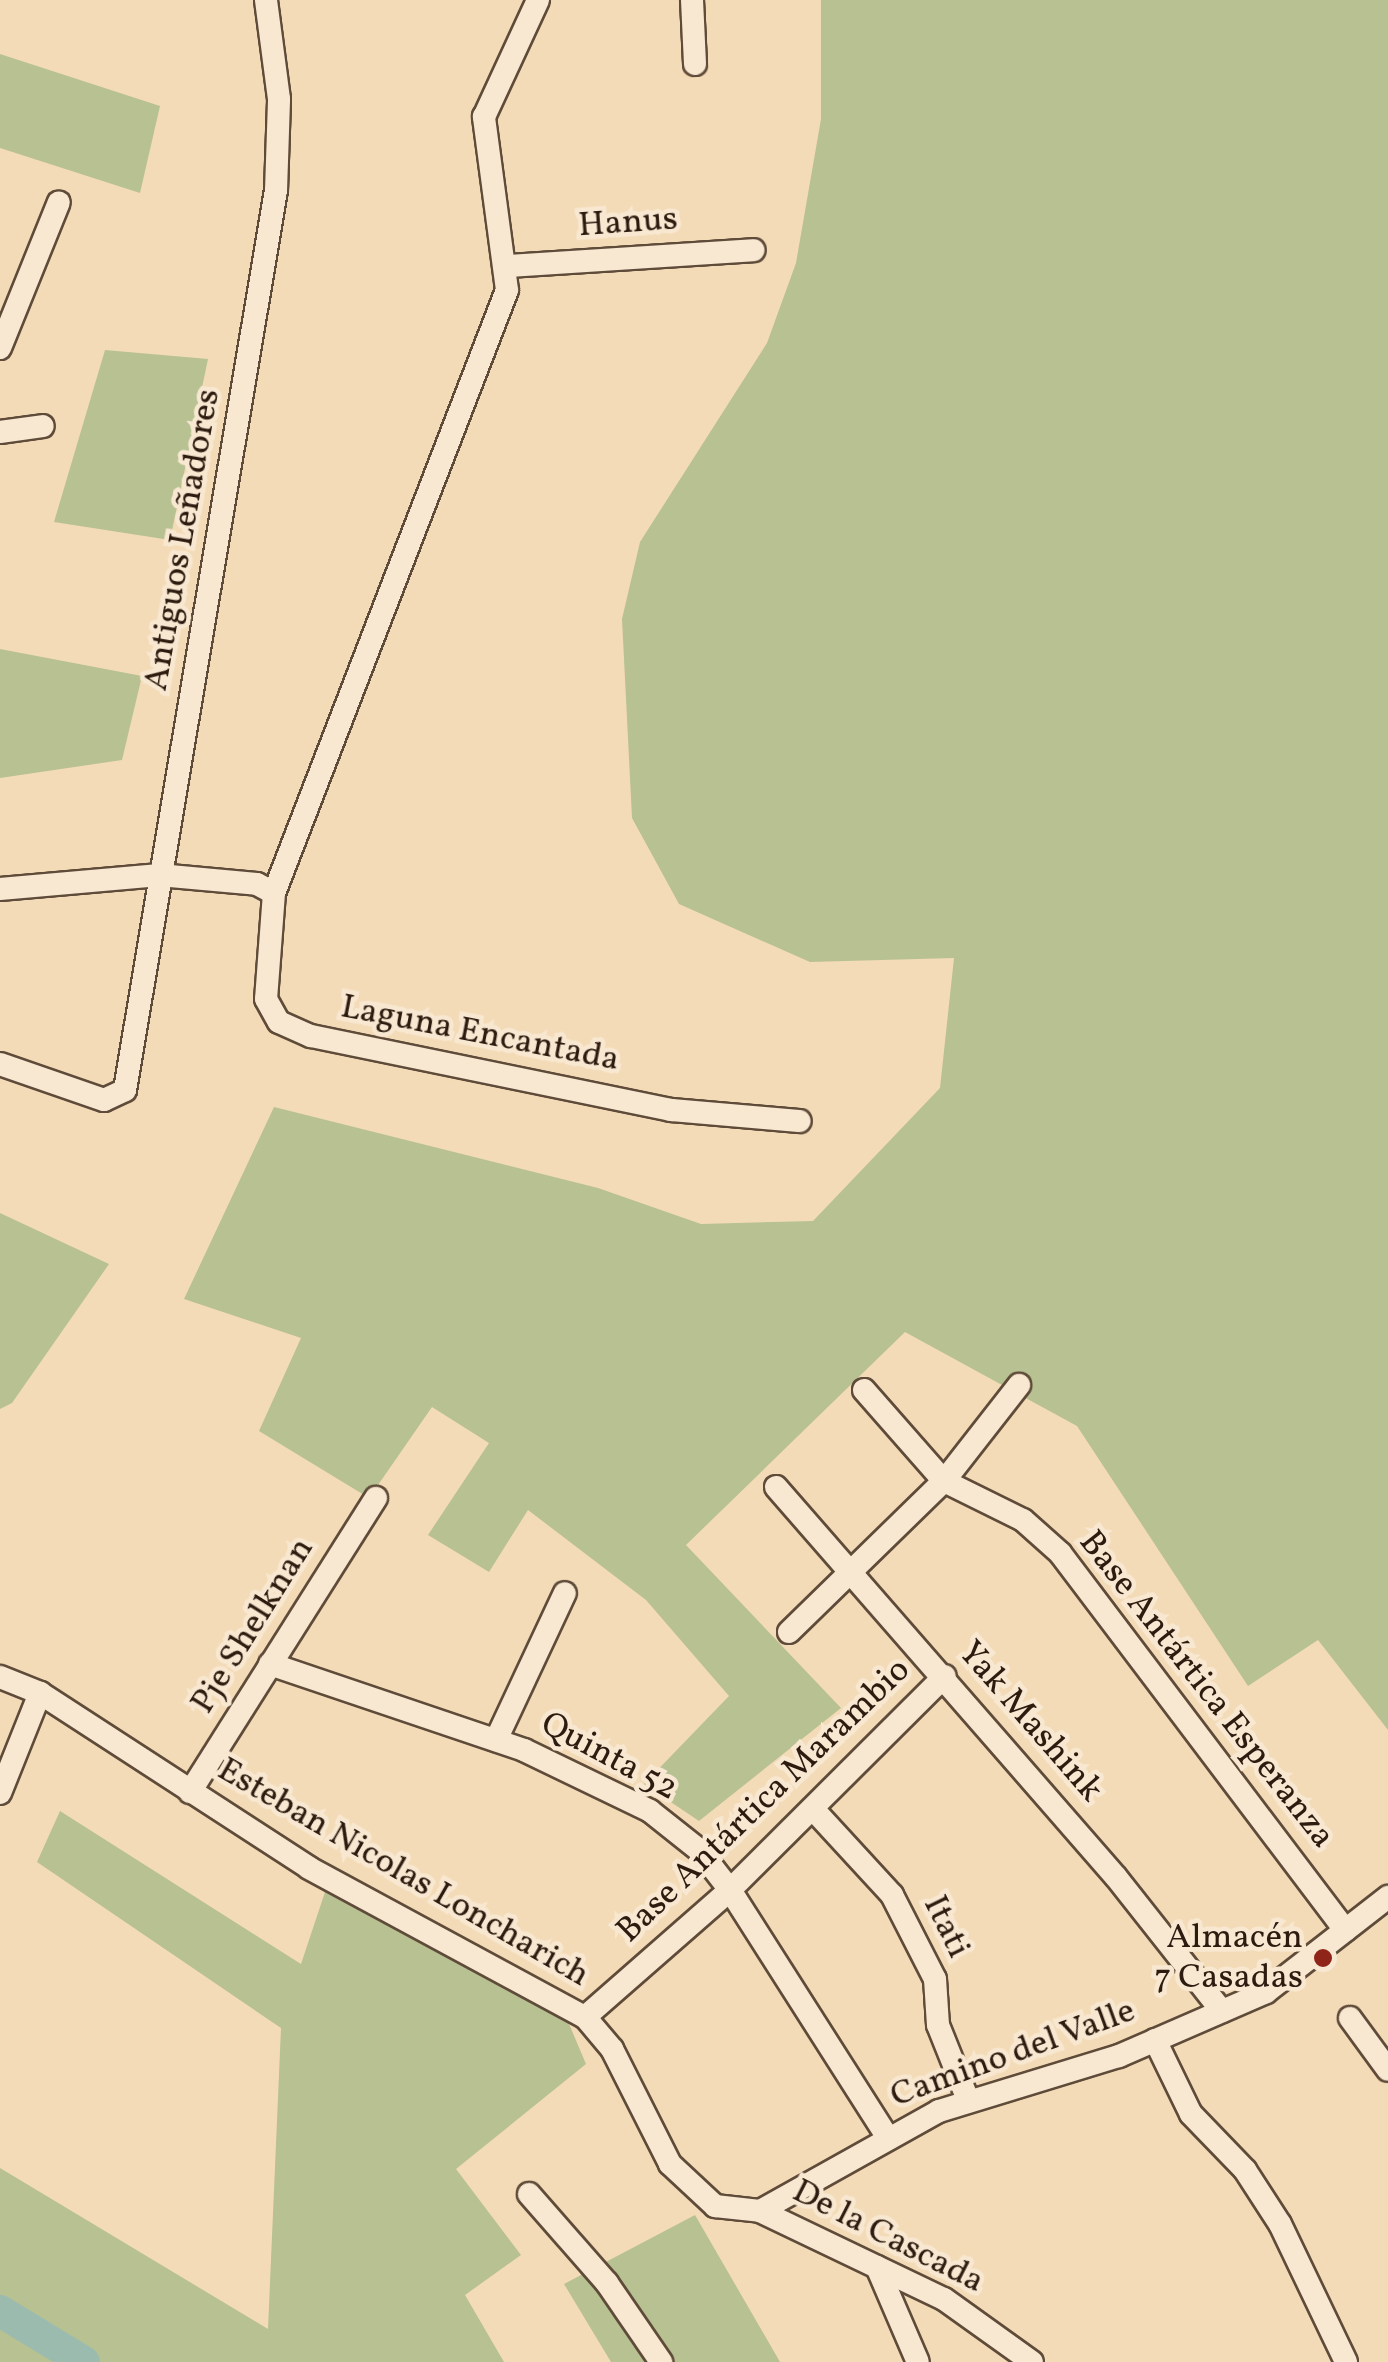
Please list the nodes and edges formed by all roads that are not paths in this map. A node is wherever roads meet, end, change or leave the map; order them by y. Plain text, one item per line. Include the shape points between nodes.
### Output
1 (266, 0) edge
2 (538, 0) edge
3 (692, 0) edge
4 (695, 64) dead end
5 (59, 202) dead end
6 (754, 250) dead end
7 (508, 266) junction
8 (0, 348) edge
9 (43, 426) dead end
10 (0, 432) edge
11 (159, 875) junction
12 (0, 889) edge
13 (274, 892) junction
14 (0, 1064) edge
15 (800, 1122) dead end
16 (1020, 1386) dead end
17 (864, 1390) dead end
18 (944, 1481) junction
19 (776, 1487) dead end
20 (376, 1498) dead end
21 (853, 1573) junction
22 (565, 1593) dead end
23 (789, 1632) dead end
24 (270, 1664) junction
25 (945, 1676) junction
26 (0, 1677) edge
27 (40, 1693) junction
28 (496, 1740) junction
29 (190, 1792) junction
30 (0, 1793) edge
31 (813, 1809) junction
32 (730, 1890) junction
33 (1388, 1897) edge
34 (1345, 1930) junction
35 (1222, 2011) junction
36 (586, 2016) junction
37 (1350, 2018) dead end
38 (1154, 2040) junction
39 (1388, 2070) edge
40 (968, 2100) junction
41 (888, 2138) junction
42 (530, 2194) dead end
43 (760, 2211) junction
44 (877, 2267) junction
45 (661, 2362) edge
46 (918, 2362) edge
47 (1032, 2362) edge
48 (1346, 2362) edge

1 - 11 street, Antiguos Leñadores via 280,131 276,191
2 - 7 street via 484,118 489,186
3 - 4 street
5 - 8 street
6 - 7 street, Hanus
7 - 13 street, Laguna Encantada via 507,290
9 - 10 street
11 - 12 street
11 - 13 street via 257,884
11 - 14 street, Antiguos Leñadores via 126,1090 104,1100
13 - 15 street, Laguna Encantada via 266,999 280,1022 310,1036 671,1110
16 - 18 street
17 - 18 street
18 - 21 street
18 - 34 street, Base Antártica Esperanza via 1023,1520 1060,1554
19 - 21 street, Yak Mashink
20 - 24 street, Pje Shelknan
21 - 23 street
21 - 25 street, Yak Mashink
22 - 28 street
24 - 28 street, Quinta 52
24 - 29 street, Pje Shelknan
25 - 31 street, Base Antártica Marambio
25 - 35 street, Yak Mashink
26 - 27 street, Esteban Nicolas Loncharich
27 - 29 street, Esteban Nicolas Loncharich
27 - 30 street
28 - 32 street, Quinta 52 via 650,1811 699,1850
29 - 36 street, Esteban Nicolas Loncharich via 309,1868
31 - 32 street, Base Antártica Marambio
31 - 40 street, Itati via 869,1864 899,1910 935,1979 938,2025
32 - 36 street, Base Antártica Marambio
32 - 41 street, Quinta 52
33 - 34 street, Camino del Valle
34 - 35 street, Camino del Valle via 1266,1992
35 - 38 street, Camino del Valle
36 - 43 street, Esteban Nicolas Loncharich via 612,2049 686,2184 715,2206
37 - 39 street
38 - 40 street, Camino del Valle
38 - 48 street via 1191,2114 1245,2170 1280,2224
40 - 41 street, Camino del Valle
41 - 43 street, Camino del Valle
42 - 45 street via 607,2283
43 - 44 street, De la Cascada
44 - 46 street
44 - 47 street, De la Cascada via 967,2312

